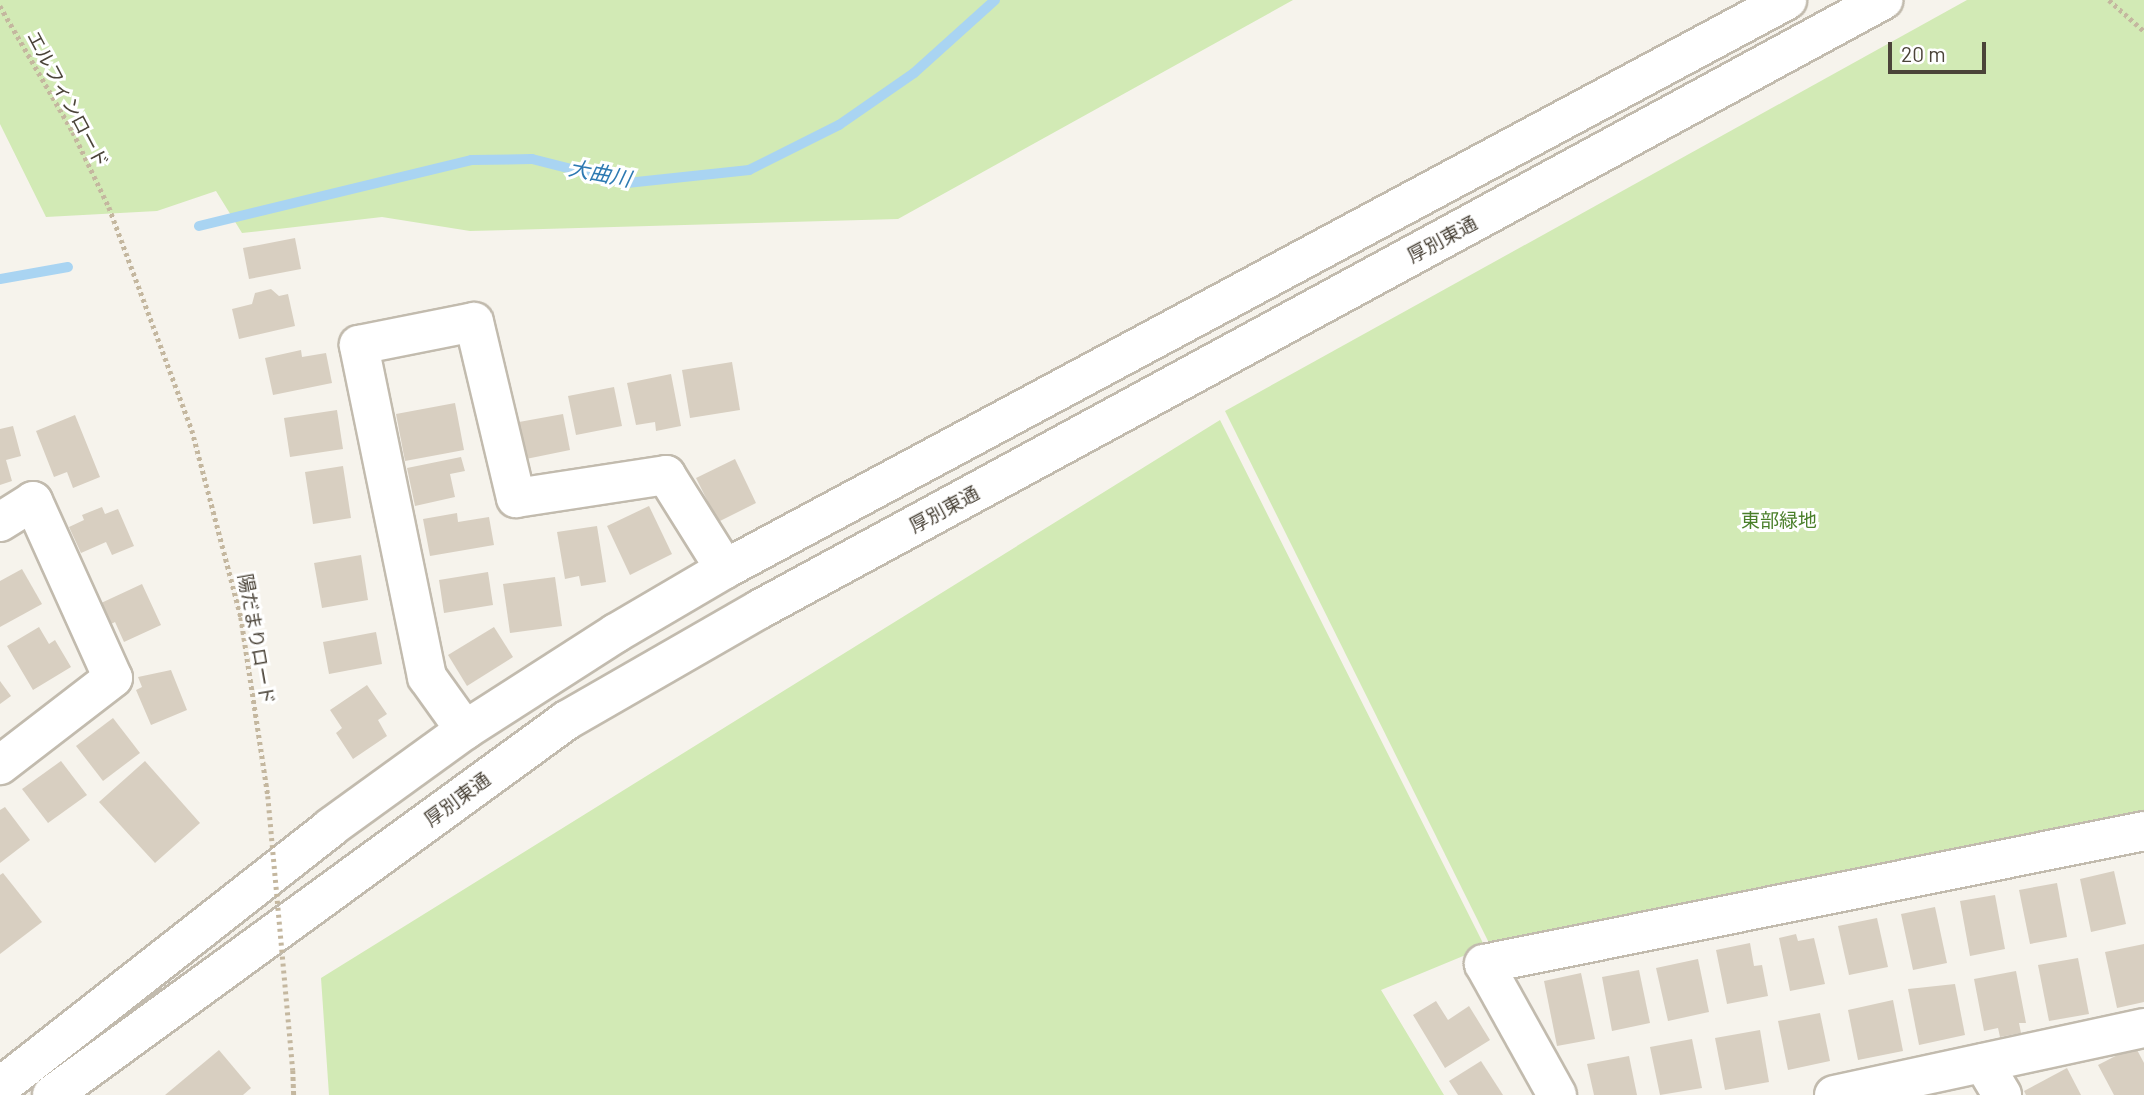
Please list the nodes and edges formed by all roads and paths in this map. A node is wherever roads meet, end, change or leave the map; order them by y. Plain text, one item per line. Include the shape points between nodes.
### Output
1 (1787, 0) edge
2 (1883, 0) edge
3 (2109, 0) edge
4 (0, 6) edge
5 (2144, 31) edge
6 (108, 207) joint
7 (0, 522) edge
8 (725, 569) junction
9 (465, 730) junction
10 (0, 765) edge
11 (2144, 831) edge
12 (2144, 1028) edge
13 (1983, 1063) junction
14 (0, 1087) edge
15 (52, 1095) edge
16 (294, 1095) edge
17 (1556, 1095) edge
18 (1834, 1095) edge
19 (2002, 1095) edge

1 - 8 street
2 - 15 street, 厚別東通 via 797,589 567,720
3 - 5 path
4 - 6 path, エルフィンロード via 73,132
6 - 16 path, 陽だまりロード, bridge via 192,430 241,617 268,796
7 - 10 street via 33,501 113,678
8 - 9 street
8 - 9 street via 666,475 516,498 474,322 359,345 427,677
9 - 14 street via 331,827
11 - 17 street via 1483,964
12 - 13 street
13 - 18 street
13 - 19 street

